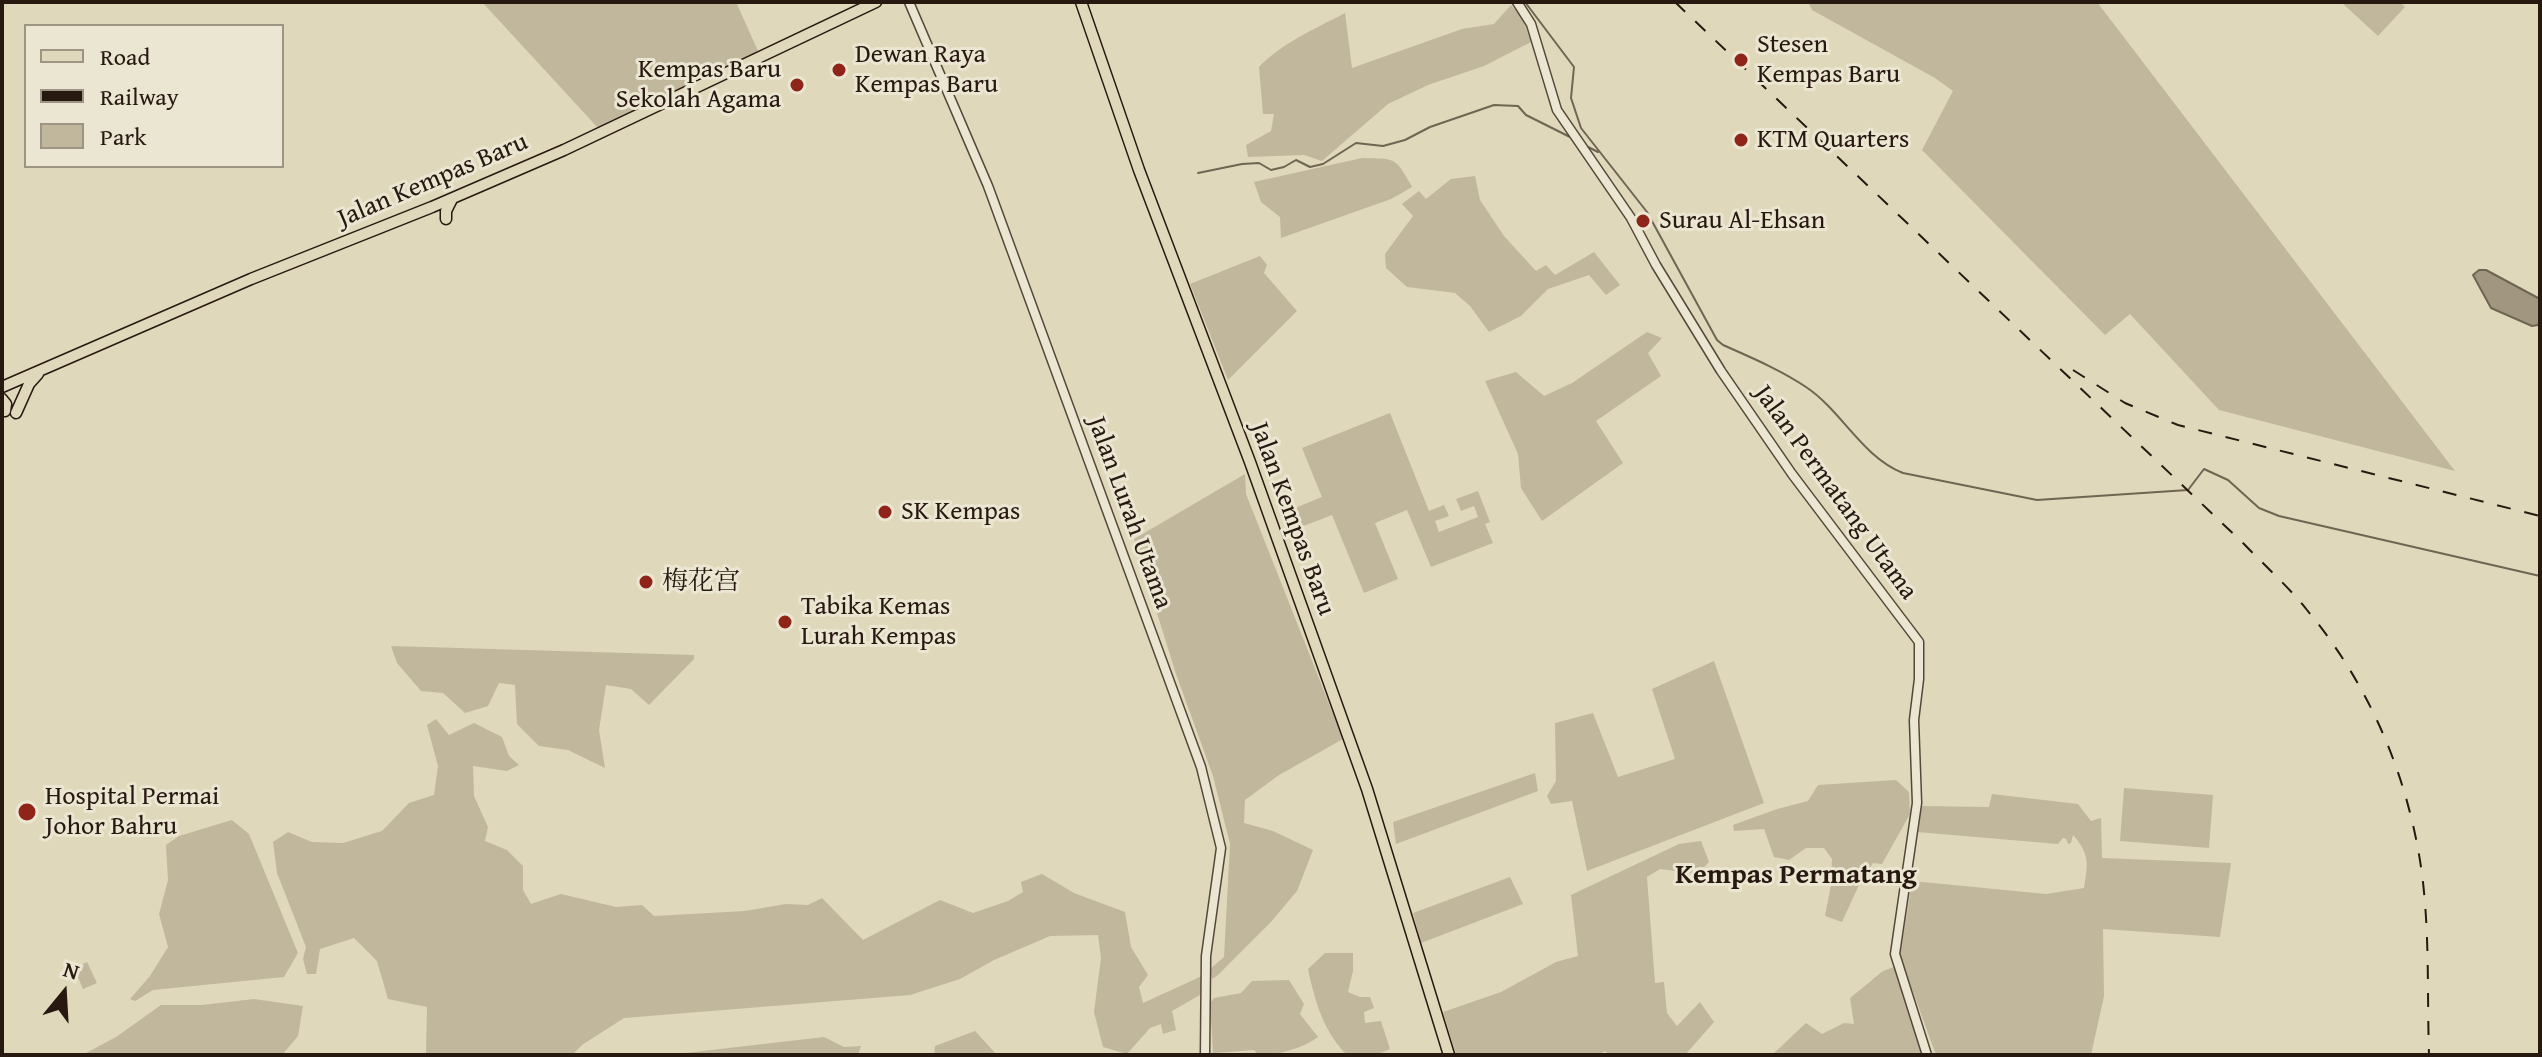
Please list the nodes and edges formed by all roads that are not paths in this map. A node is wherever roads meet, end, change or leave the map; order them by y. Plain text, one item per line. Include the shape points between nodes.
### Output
1 (876, 2) edge
2 (909, 2) edge
3 (1081, 2) edge
4 (1517, 2) edge
5 (453, 198) junction
6 (446, 219) dead end
7 (43, 371) junction
8 (2, 387) edge
9 (8, 408) edge
10 (1205, 1055) edge
11 (1449, 1055) edge
12 (1927, 1055) edge

1 - 5 main road, Jalan Kempas Baru
2 - 10 street, Jalan Lurah Utama via 988,186 1201,767 1219,830 1206,956
3 - 11 main road, Jalan Kempas Baru via 1367,789
4 - 12 street, Jalan Permatang Utama via 1534,34 1557,110 1631,218 1721,371 1919,642 1914,720 1917,803 1895,954
5 - 6 main road
5 - 7 main road, Jalan Kempas Baru
7 - 8 main road, Jalan Kempas Baru
7 - 9 main road

